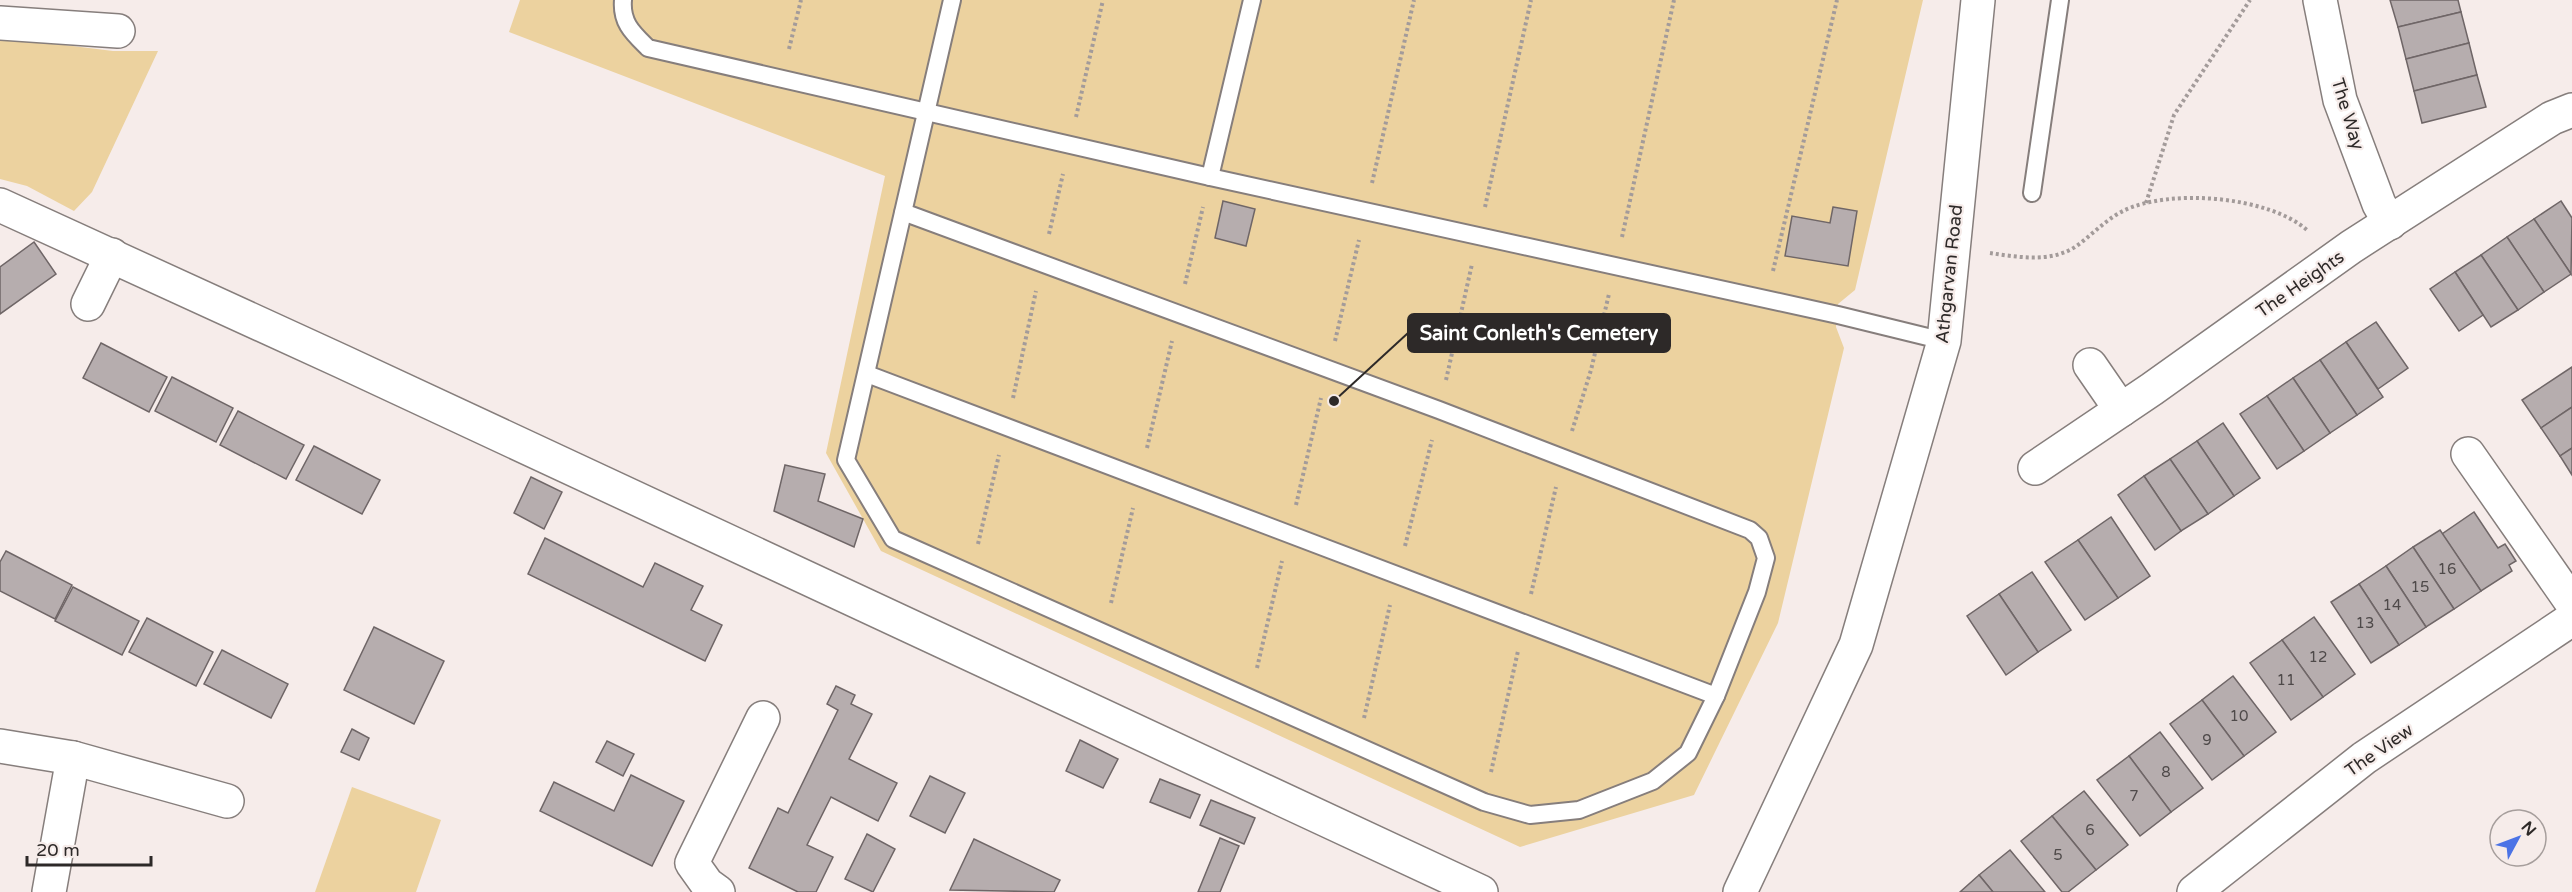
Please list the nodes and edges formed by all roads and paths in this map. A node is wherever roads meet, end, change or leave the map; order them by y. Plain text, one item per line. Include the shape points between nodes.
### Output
1 (623, 0) edge
2 (801, 0) edge
3 (952, 0) edge
4 (1252, 0) edge
5 (1531, 0) edge
6 (1674, 0) edge
7 (1837, 0) edge
8 (1978, 0) edge
9 (2060, 0) edge
10 (2250, 0) edge
11 (2320, 0) edge
12 (0, 23) edge
13 (118, 31) dead end
14 (782, 79) junction
15 (2572, 110) edge
16 (926, 112) junction
17 (1210, 177) junction
18 (2032, 193) dead end
19 (2146, 203) junction
20 (0, 205) edge
21 (903, 212) junction
22 (2390, 223) junction
23 (1478, 236) junction
24 (1953, 249) junction
25 (112, 255) junction
26 (2333, 261) junction
27 (1615, 266) junction
28 (1767, 299) junction
29 (88, 304) dead end
30 (1178, 314) junction
31 (1944, 341) junction
32 (2090, 365) dead end
33 (867, 374) junction
34 (1439, 410) junction
35 (2121, 410) junction
36 (2468, 454) dead end
37 (1563, 458) junction
38 (2036, 468) dead end
39 (1140, 478) junction
40 (1397, 575) junction
41 (2572, 603) edge
42 (2572, 619) edge
43 (1524, 623) junction
44 (1104, 633) junction
45 (1716, 696) junction
46 (763, 718) dead end
47 (1358, 745) junction
48 (0, 746) edge
49 (74, 758) junction
50 (227, 801) dead end
51 (1484, 802) junction
52 (49, 892) edge
53 (718, 892) edge
54 (1481, 892) edge
55 (1740, 892) edge
56 (2194, 892) edge

1 - 14 lane via 628,29 648,48
2 - 14 path
3 - 16 lane
4 - 17 lane
5 - 23 path
6 - 27 path
7 - 28 path
8 - 24 street, Athgarvan Road
9 - 18 lane
10 - 19 path via 2174,115
11 - 22 street, The Way via 2340,100 2379,204
12 - 13 street
14 - 16 lane
15 - 22 street, The Heights via 2552,118
16 - 17 lane
16 - 21 lane
17 - 23 lane
17 - 30 path
19 - 24 path via 2122,211 2072,249 2036,259
19 - 26 path via 2182,198 2221,199 2264,209 2296,220
20 - 25 street
21 - 30 lane
21 - 33 lane
22 - 26 street, The Heights
23 - 27 lane
23 - 34 path
24 - 31 street, Athgarvan Road
25 - 29 street
25 - 54 street
26 - 35 street, The Heights
27 - 28 lane
27 - 37 path via 1591,370
28 - 31 lane
30 - 34 lane
30 - 39 path
31 - 55 street, Athgarvan Road via 1856,645
32 - 35 street
33 - 39 lane
33 - 44 lane via 846,460 893,539
34 - 37 lane
34 - 40 path
35 - 38 street, The Heights
36 - 41 street
37 - 43 path
37 - 45 lane via 1750,530 1760,538 1766,558 1757,592
39 - 40 lane
39 - 44 path
40 - 43 lane
40 - 47 path
42 - 56 street, The View via 2364,758
43 - 45 lane
43 - 51 path
44 - 47 lane
45 - 51 lane via 1688,753 1653,781 1579,810 1530,815
46 - 53 street via 692,863
47 - 51 lane
48 - 49 street
49 - 50 street
49 - 52 street

